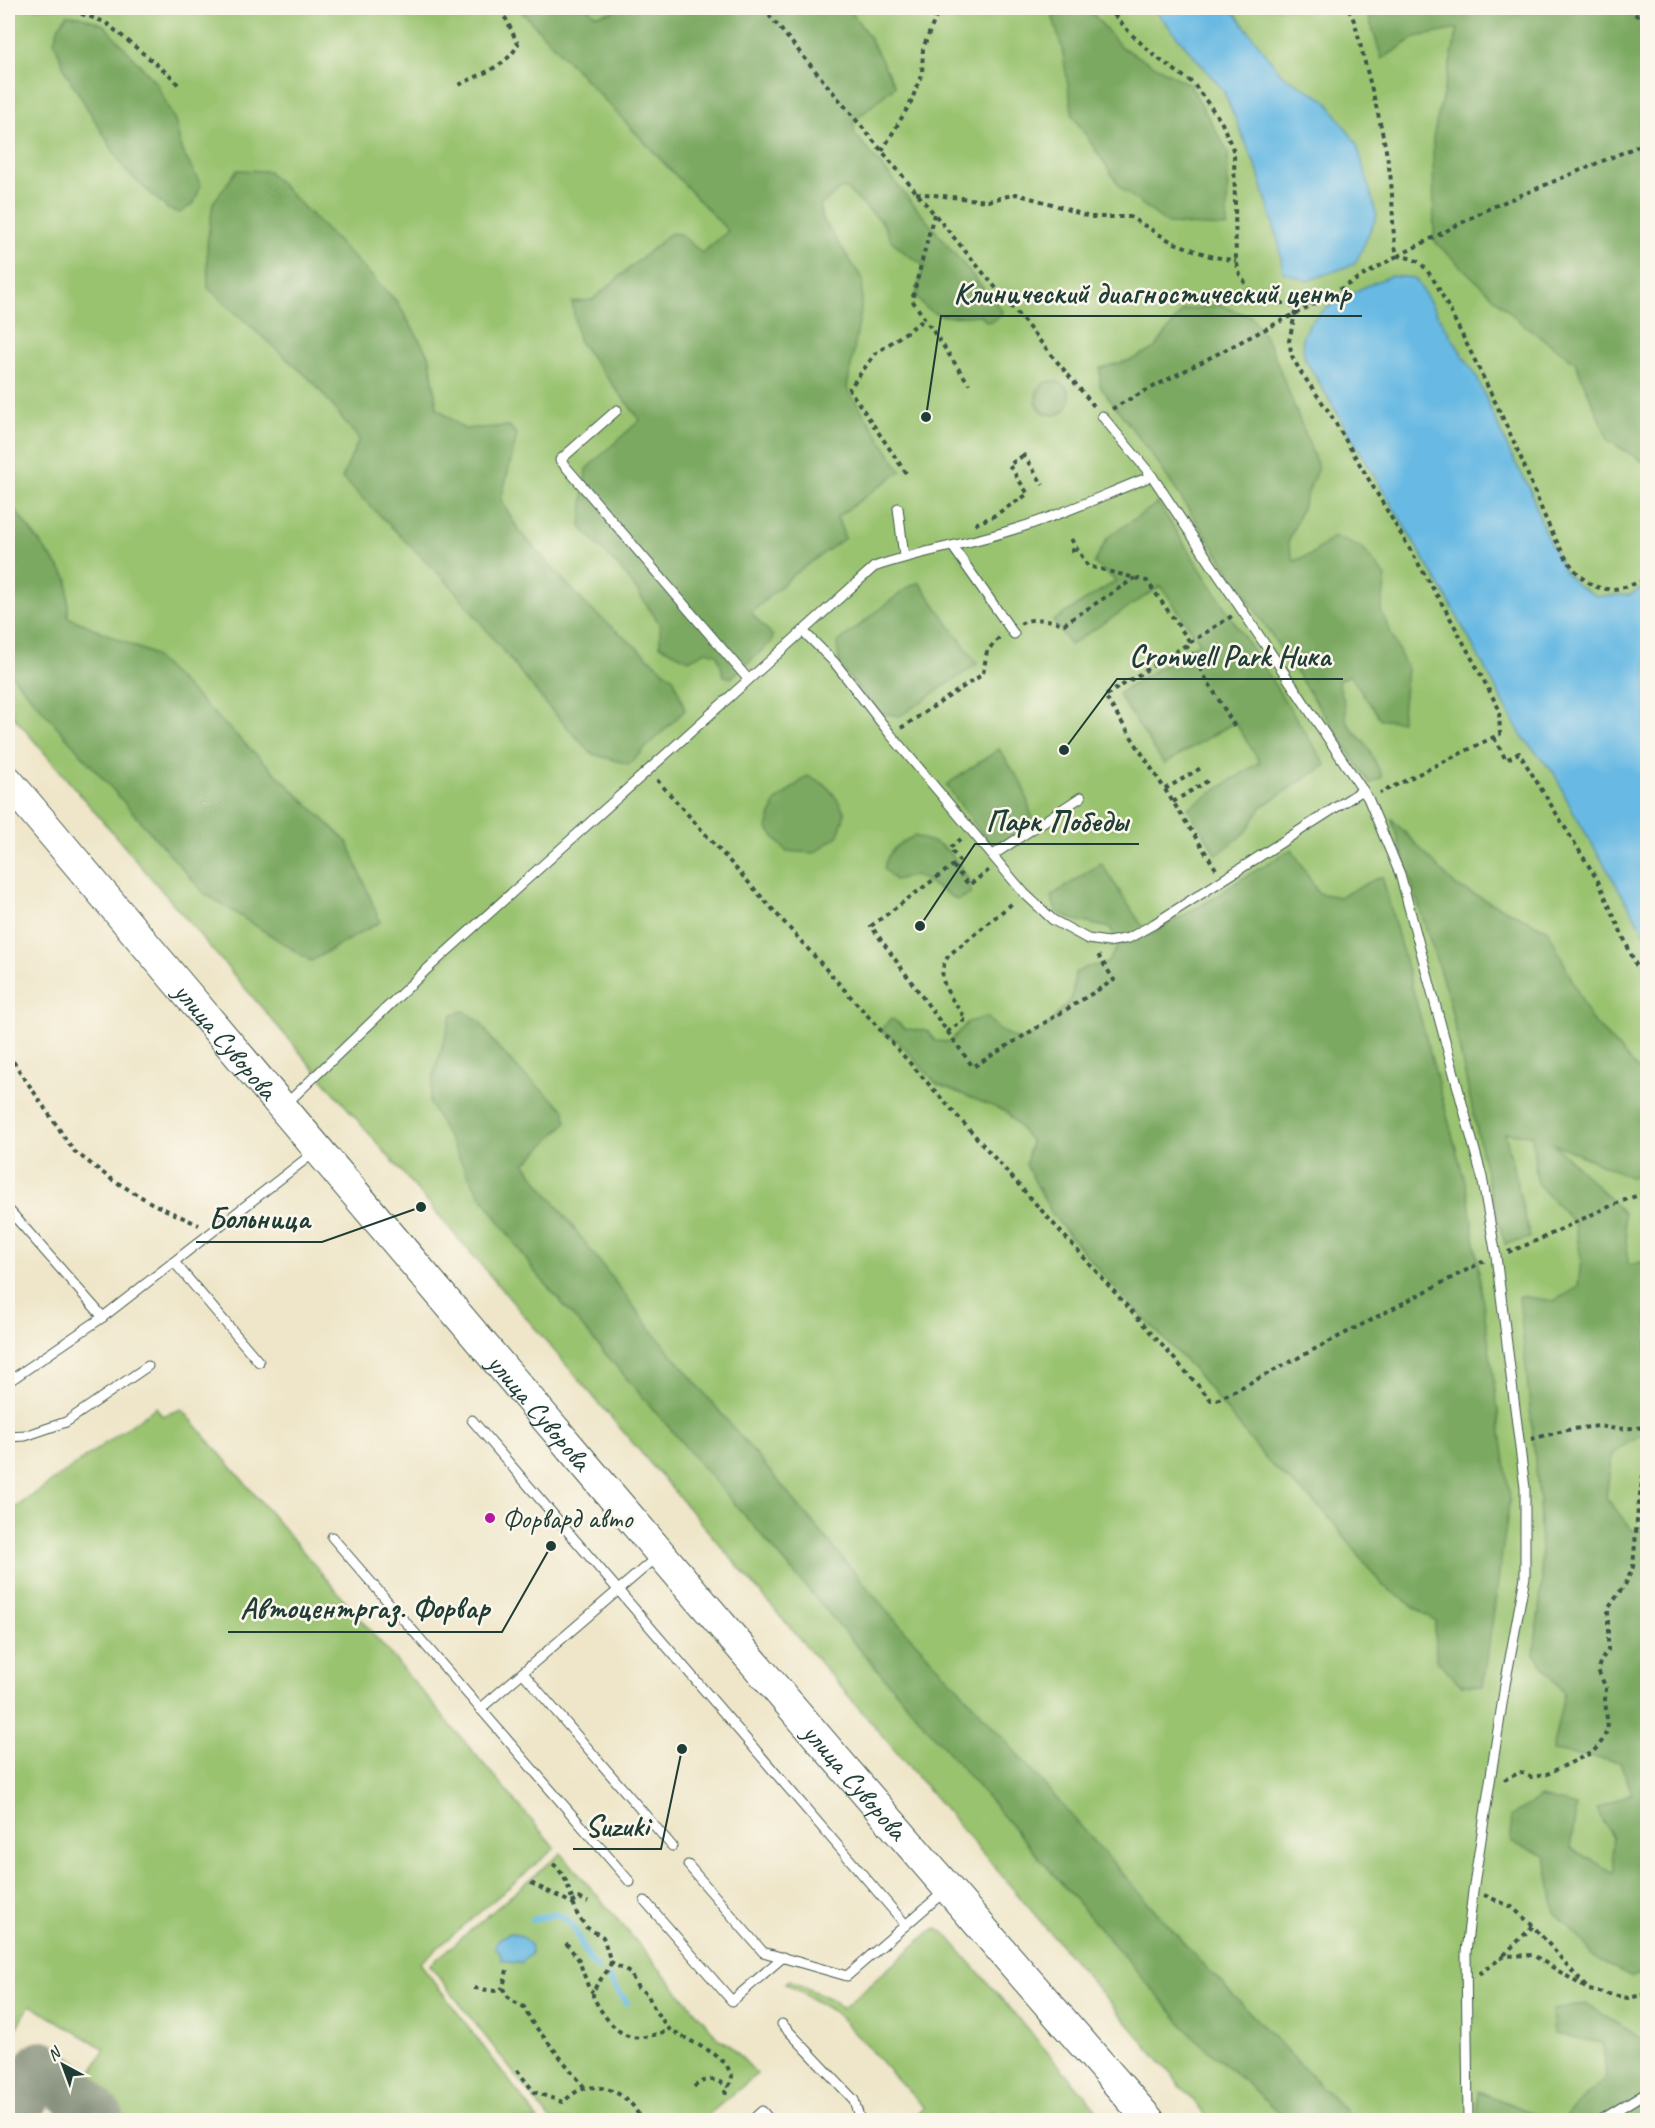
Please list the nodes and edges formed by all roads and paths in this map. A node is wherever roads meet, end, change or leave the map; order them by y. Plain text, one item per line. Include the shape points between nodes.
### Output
1 (64, 8) edge
2 (497, 8) edge
3 (763, 8) edge
4 (942, 8) edge
5 (1108, 8) edge
6 (1348, 8) edge
7 (1628, 8) edge
8 (1647, 25) edge
9 (459, 85) dead end
10 (179, 86) dead end
11 (1647, 142) edge
12 (882, 151) junction
13 (916, 193) junction
14 (933, 214) junction
15 (1397, 256) junction
16 (1236, 261) junction
17 (1291, 303) junction
18 (1316, 303) junction
19 (1296, 314) junction
20 (925, 319) junction
21 (969, 384) dead end
22 (617, 410) dead end
23 (1102, 416) junction
24 (906, 473) dead end
25 (1152, 476) junction
26 (1043, 485) dead end
27 (898, 508) dead end
28 (972, 525) dead end
29 (1071, 539) dead end
30 (953, 547) junction
31 (1077, 548) junction
32 (1071, 551) dead end
33 (904, 557) junction
34 (1135, 578) junction
35 (1647, 578) edge
36 (1241, 610) junction
37 (803, 631) junction
38 (1013, 632) junction
39 (1188, 644) junction
40 (748, 679) junction
41 (1235, 727) dead end
42 (891, 735) junction
43 (1494, 738) junction
44 (1202, 768) dead end
45 (647, 771) junction
46 (1209, 780) dead end
47 (8, 781) edge
48 (1165, 789) junction
49 (1365, 794) junction
50 (1081, 797) dead end
51 (1173, 802) junction
52 (972, 830) junction
53 (996, 859) junction
54 (953, 866) junction
55 (1223, 880) junction
56 (1024, 893) junction
57 (1088, 939) junction
58 (1647, 985) edge
59 (947, 1032) junction
60 (8, 1054) edge
61 (282, 1108) junction
62 (318, 1150) junction
63 (1647, 1192) edge
64 (8, 1209) edge
65 (213, 1232) junction
66 (1496, 1256) junction
67 (174, 1262) junction
68 (103, 1317) junction
69 (259, 1362) dead end
70 (148, 1366) dead end
71 (8, 1382) edge
72 (472, 1420) dead end
73 (1647, 1427) edge
74 (8, 1437) edge
75 (1519, 1442) junction
76 (1647, 1463) edge
77 (333, 1537) dead end
78 (661, 1554) junction
79 (618, 1590) junction
80 (523, 1673) junction
81 (480, 1709) junction
82 (1487, 1800) junction
83 (672, 1846) dead end
84 (553, 1864) dead end
85 (688, 1864) dead end
86 (630, 1882) dead end
87 (531, 1883) dead end
88 (948, 1888) junction
89 (1473, 1891) junction
90 (645, 1901) dead end
91 (588, 1902) dead end
92 (572, 1903) junction
93 (906, 1925) junction
94 (1533, 1926) junction
95 (566, 1943) dead end
96 (1504, 1956) junction
97 (783, 1957) junction
98 (611, 1962) junction
99 (507, 1970) dead end
100 (1465, 1984) junction
101 (474, 1988) dead end
102 (503, 1988) junction
103 (1589, 1990) junction
104 (593, 1993) junction
105 (1647, 1995) edge
106 (782, 2024) dead end
107 (670, 2030) junction
108 (517, 2070) dead end
109 (694, 2087) dead end
110 (728, 2087) junction
111 (585, 2088) junction
112 (1647, 2091) edge
113 (728, 2096) dead end
114 (1141, 2116) edge
115 (640, 2121) edge
116 (752, 2121) edge
117 (770, 2121) edge
118 (861, 2121) edge
119 (1468, 2121) edge
120 (1601, 2121) edge

1 - 10 path via 105,22
2 - 9 path via 518,44 513,55
3 - 12 path
4 - 12 path via 923,48 922,74 911,102
5 - 16 path via 1131,34 1193,83 1221,121 1234,152
6 - 15 path via 1387,156
7 - 8 path
11 - 15 path via 1490,208
12 - 13 path
13 - 14 path
13 - 16 path via 988,201 1016,194 1089,217 1130,217 1172,242
14 - 20 path via 912,300
14 - 23 path
15 - 18 path
15 - 35 path via 1421,262 1437,285 1566,558 1580,576 1596,587 1616,589
16 - 17 path via 1249,289 1266,300
17 - 18 path
17 - 19 path
18 - 19 path
19 - 23 path
19 - 43 path via 1289,341 1299,371 1329,412 1499,709 1500,734
20 - 21 path
20 - 24 path via 875,354 849,388
22 - 40 lane via 560,460
23 - 25 lane
25 - 30 lane via 1018,529
25 - 36 lane
26 - 28 path via 1023,454 1009,465 1028,494
27 - 33 lane
29 - 31 path
30 - 33 lane
30 - 38 lane
31 - 32 path
31 - 34 path via 1088,566
33 - 37 lane via 874,567
34 - 38 path via 1064,624 1027,620
34 - 39 path via 1147,581
36 - 39 path
36 - 49 lane
37 - 40 lane
37 - 42 lane via 835,663
38 - 42 path via 998,638 987,651 983,674
39 - 41 path
39 - 48 path via 1105,696
40 - 45 lane
42 - 52 lane
43 - 49 path
43 - 58 path via 1506,760 1519,753 1598,881
44 - 48 path
45 - 61 lane via 424,971
45 - 66 path via 1211,1400
46 - 51 path
47 - 61 main road, улица Суворова
48 - 51 path
49 - 55 lane
49 - 66 lane via 1400,874 1482,1177
50 - 53 lane
51 - 55 path
52 - 53 lane
52 - 54 path via 950,848 959,861
53 - 54 path via 969,885
53 - 56 lane
54 - 59 path via 871,926
55 - 57 lane via 1129,938 1108,942
56 - 57 lane via 1053,920
56 - 59 path via 942,965 946,989 966,1019
57 - 59 path via 1114,980 973,1067
60 - 65 path via 74,1151 153,1204
61 - 62 main road, улица Суворова
62 - 65 lane
62 - 78 main road, улица Суворова
63 - 66 path
64 - 68 lane
65 - 67 lane
66 - 75 lane
67 - 68 lane
67 - 69 lane
68 - 71 lane
70 - 74 lane via 66,1422 25,1436
72 - 79 lane
73 - 75 path via 1572,1429
75 - 82 lane via 1525,1488 1525,1577
76 - 82 path via 1633,1567 1608,1609 1608,1650 1598,1670 1606,1688 1608,1730 1593,1752 1545,1775 1531,1777 1521,1772 1504,1779
77 - 81 lane
78 - 79 lane
78 - 88 main road, улица Суворова
79 - 80 lane
79 - 93 lane
80 - 81 lane
80 - 83 lane
81 - 86 lane
82 - 89 lane
84 - 92 path via 566,1881
85 - 97 lane via 763,1952
87 - 92 path
88 - 93 lane
88 - 114 main road, улица Суворова
89 - 94 path via 1512,1907
89 - 100 lane
90 - 97 lane via 732,2001
91 - 92 path via 579,1898
92 - 98 path via 586,1927 603,1937
93 - 97 lane via 846,1976
94 - 96 path
94 - 103 path
95 - 104 path via 579,1960
96 - 100 path
96 - 103 path via 1533,1955
98 - 104 path
98 - 107 path via 630,1973
99 - 102 path
100 - 119 lane
101 - 102 path
102 - 111 path via 511,2000 524,2007
103 - 105 path via 1628,1998
104 - 107 path via 607,2017 624,2034 633,2037
106 - 118 lane via 854,2100
107 - 110 path via 706,2048 726,2064 732,2076
108 - 111 path via 534,2092 562,2102
109 - 110 path via 712,2079
110 - 113 path
111 - 115 path via 615,2092 631,2104
112 - 120 lane
116 - 117 lane via 762,2111

